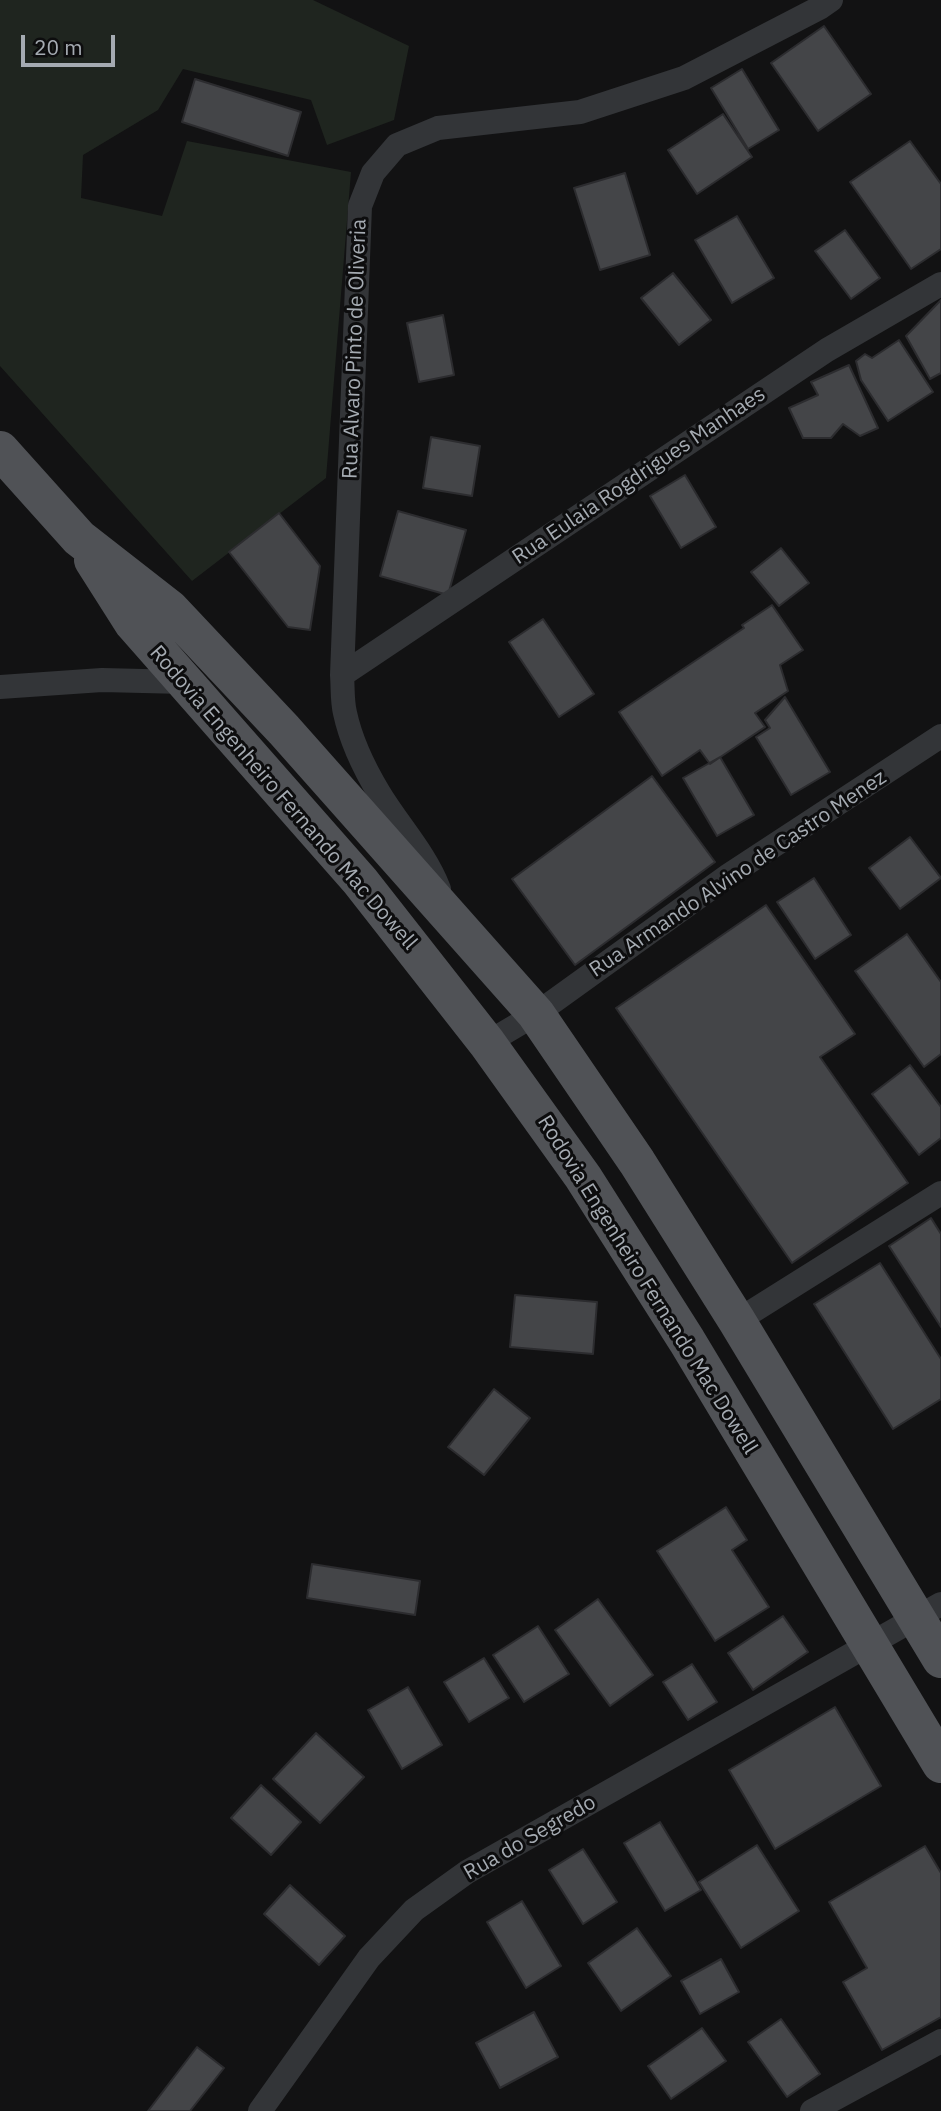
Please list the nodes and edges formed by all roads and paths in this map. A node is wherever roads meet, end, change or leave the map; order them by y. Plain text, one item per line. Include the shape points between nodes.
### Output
1 (831, 0) edge
2 (941, 285) edge
3 (0, 450) edge
4 (79, 538) junction
5 (342, 675) junction
6 (184, 682) junction
7 (0, 687) edge
8 (941, 736) edge
9 (449, 916) junction
10 (536, 1014) junction
11 (487, 1043) junction
12 (941, 1193) edge
13 (737, 1321) junction
14 (929, 1611) edge
15 (870, 1646) junction
16 (941, 1659) edge
17 (941, 1764) edge
18 (941, 2041) edge
19 (260, 2111) edge
20 (812, 2111) edge

1 - 5 street, Rua Alvaro Pinto de Oliveria via 684,78 580,112 438,128 397,145 373,173 360,206
2 - 5 street, Rua Eulaia Rogdrigues Manhaes via 827,350
3 - 4 main road, Rodovia Engenheiro Fernando Mac Dowell
4 - 6 main road, Rodovia Engenheiro Fernando Mac Dowell via 132,623
4 - 9 main road, Rodovia Engenheiro Fernando Mac Dowell via 170,608
5 - 9 street, Rua Alvaro Pinto de Oliveria via 344,712 357,752 432,872
6 - 7 street via 102,680
6 - 11 main road, Rodovia Engenheiro Fernando Mac Dowell via 360,881
8 - 10 street, Rua Armando Alvino de Castro Menez via 729,875
9 - 10 main road, Rodovia Engenheiro Fernando Mac Dowell
10 - 11 street, Rua Armando Alvino de Castro Menez
10 - 13 main road, Rodovia Engenheiro Fernando Mac Dowell
11 - 15 main road, Rodovia Engenheiro Fernando Mac Dowell via 583,1177
12 - 13 street
13 - 14 main road, Rodovia Engenheiro Fernando Mac Dowell
14 - 15 street, Rua do Segredo
14 - 16 main road, Rodovia Engenheiro Fernando Mac Dowell
15 - 17 main road, Rodovia Engenheiro Fernando Mac Dowell
15 - 19 street, Rua do Segredo via 467,1872 414,1910 369,1958
18 - 20 street

